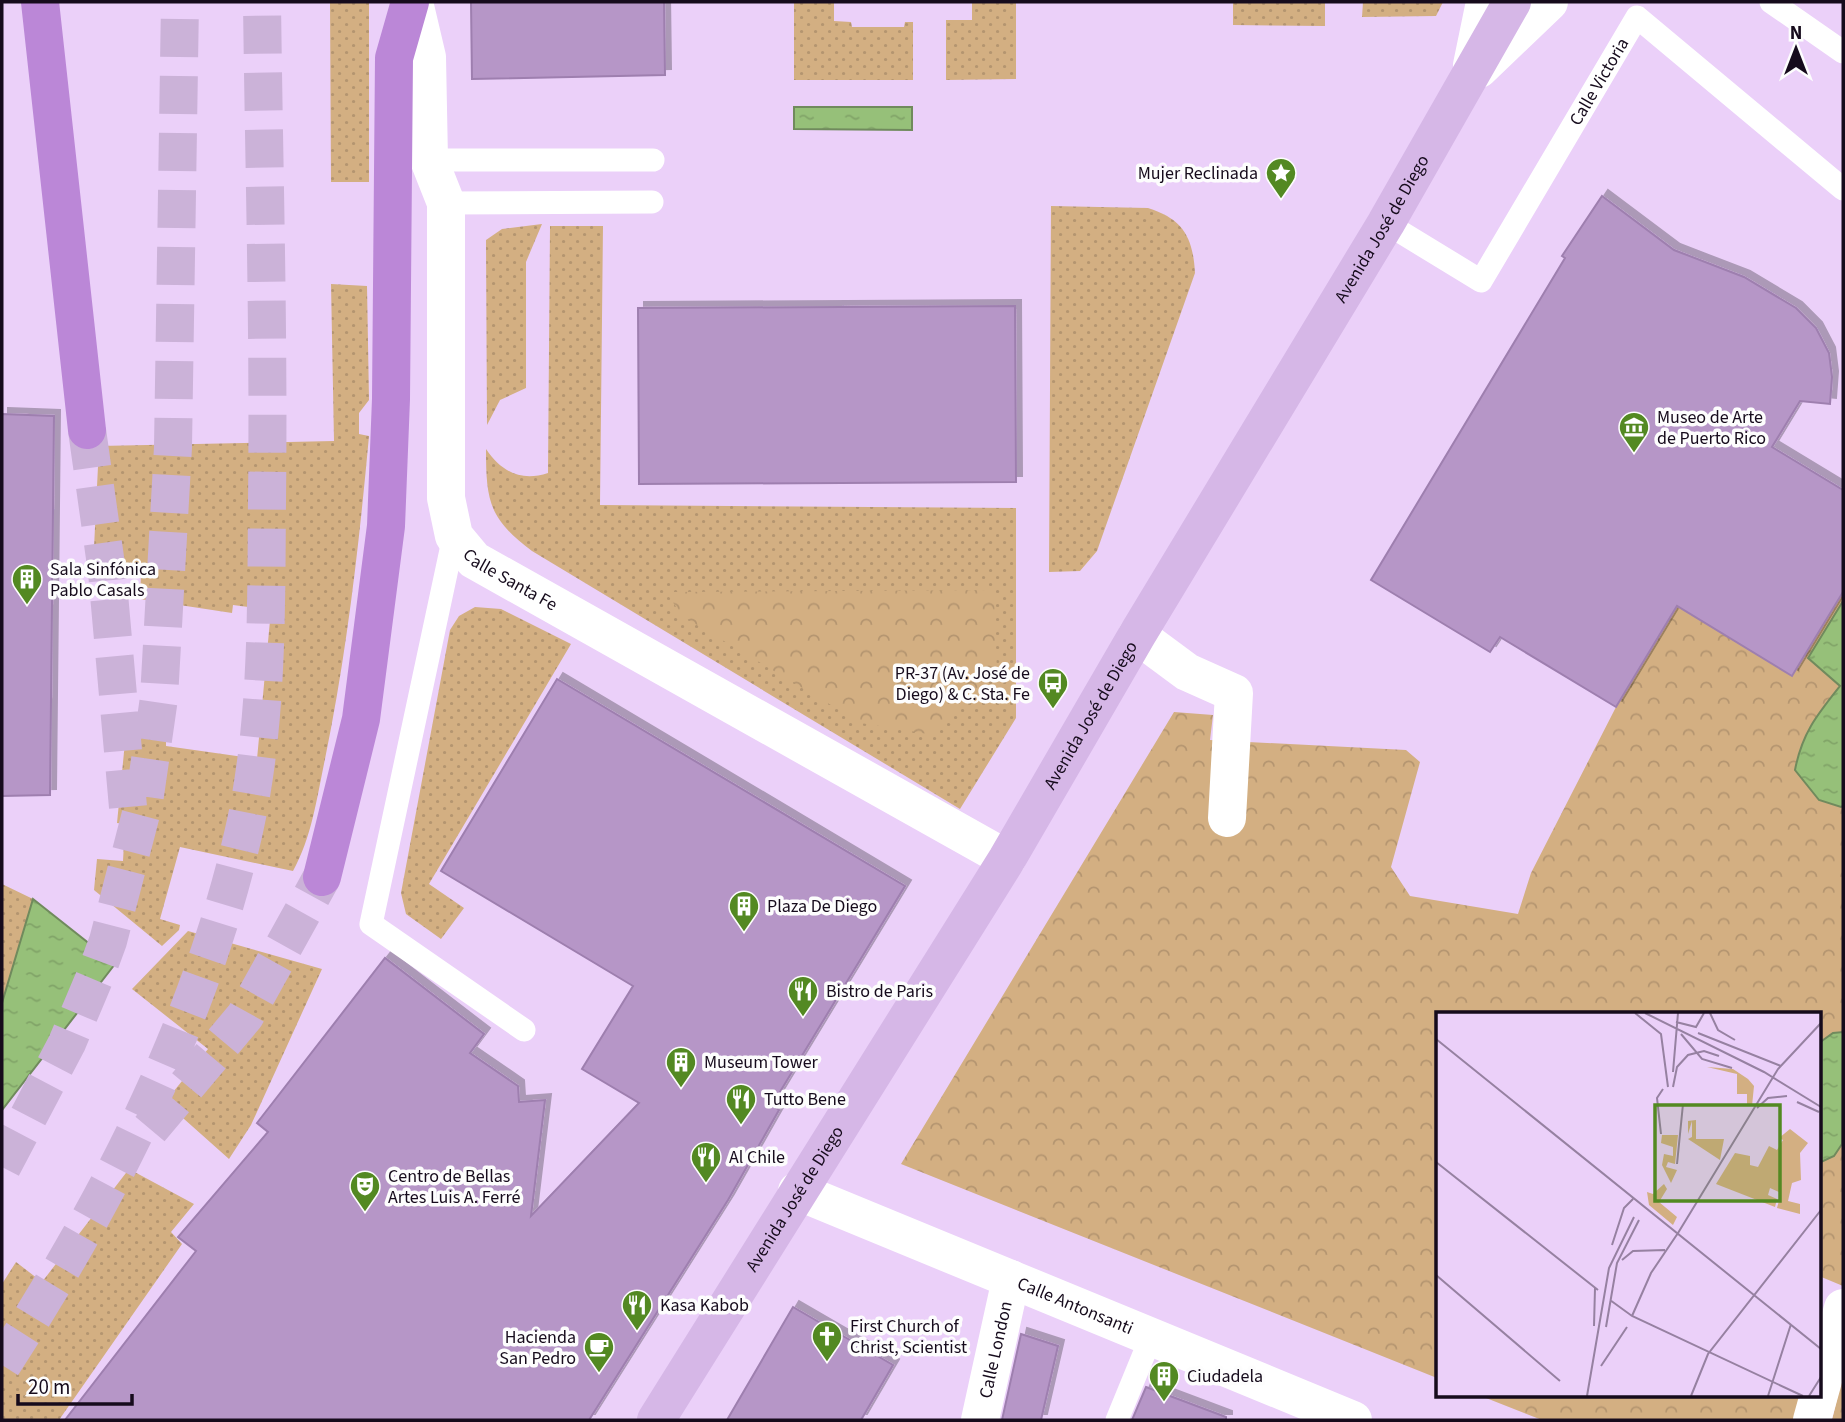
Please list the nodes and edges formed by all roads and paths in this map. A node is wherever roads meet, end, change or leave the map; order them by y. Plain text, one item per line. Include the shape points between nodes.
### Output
1 (40, 2) edge
2 (412, 2) edge
3 (1485, 2) edge
4 (1512, 2) edge
5 (1549, 2) edge
6 (1771, 2) edge
7 (1643, 10) edge
8 (1843, 52) edge
9 (1469, 78) junction
10 (429, 160) junction
11 (653, 160) dead end
12 (1843, 189) edge
13 (652, 202) dead end
14 (446, 203) junction
15 (1386, 223) junction
16 (87, 430) tunnel mouth
17 (454, 536) junction
18 (1137, 635) junction
19 (1227, 818) dead end
20 (1007, 859) junction
21 (322, 877) tunnel mouth
22 (524, 1030) dead end
23 (797, 1191) junction
24 (1011, 1279) junction
25 (1843, 1308) edge
26 (1151, 1337) junction
27 (1820, 1391) edge
28 (1818, 1398) edge
29 (656, 1420) edge
30 (980, 1420) edge
31 (1117, 1420) edge
32 (1353, 1420) edge
33 (1812, 1420) edge

1 - 16 highway
2 - 10 street, Calle Santa Fe via 427,57
2 - 21 highway via 394,58 386,526 361,719
3 - 9 street
4 - 9 main road, Avenida José de Diego
5 - 9 street
6 - 8 lane
7 - 12 lane, Calle Victoria
7 - 15 lane, Calle Victoria via 1481,281
9 - 15 main road, Avenida José de Diego
10 - 11 lane
10 - 14 street, Calle Santa Fe
13 - 14 lane
14 - 17 street, Calle Santa Fe via 446,498
15 - 18 main road, Avenida José de Diego
17 - 20 street, Calle Santa Fe via 474,560
17 - 22 lane via 371,924
18 - 19 street via 1187,672 1234,693
18 - 20 main road, Avenida José de Diego
20 - 23 main road, Avenida José de Diego
23 - 24 street, Calle Antonsanti
23 - 29 main road, Avenida José de Diego
24 - 26 street, Calle Antonsanti
24 - 30 street, Calle London
25 - 27 street
26 - 31 lane
26 - 32 street, Calle Antonsanti
28 - 33 street

